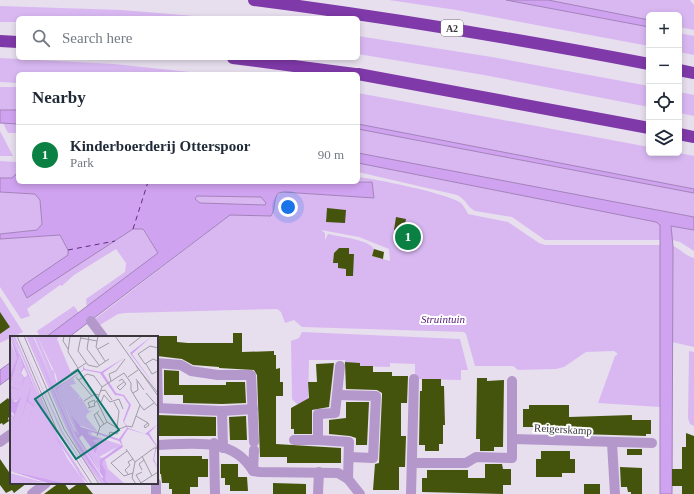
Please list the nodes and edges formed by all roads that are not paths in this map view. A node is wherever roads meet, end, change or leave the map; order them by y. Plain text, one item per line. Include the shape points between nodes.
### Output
1 (254, 0) edge
2 (0, 41) edge
3 (16, 42) edge
4 (248, 60) edge
5 (646, 63) edge
6 (682, 71) edge
7 (340, 72) edge
8 (694, 73) edge
9 (360, 74) edge
10 (646, 127) edge
11 (682, 135) edge
12 (694, 137) edge
13 (91, 321) dead end
14 (102, 336) edge
15 (158, 363) edge
16 (340, 366) dead end
17 (414, 379) dead end
18 (512, 381) dead end
19 (338, 395) junction
20 (158, 408) edge
21 (252, 410) junction
22 (222, 411) junction
23 (10, 435) edge
24 (513, 439) junction
25 (294, 440) dead end
26 (318, 440) junction
27 (0, 442) edge
28 (612, 443) junction
29 (652, 443) dead end
30 (158, 445) edge
31 (219, 446) junction
32 (349, 457) junction
33 (412, 463) junction
34 (253, 471) junction
35 (319, 472) junction
36 (348, 478) junction
37 (45, 484) edge
38 (32, 494) edge
39 (214, 494) edge
40 (318, 494) edge
41 (360, 494) edge
42 (411, 494) edge
43 (614, 494) edge

1 - 5 highway, A2 via 446,27
2 - 3 highway
4 - 7 highway
6 - 8 highway
9 - 10 highway
11 - 12 highway
13 - 14 street
15 - 21 street via 181,365 191,371 218,375 251,375
16 - 19 street
17 - 33 street
18 - 24 street
19 - 26 street via 335,413 318,414
19 - 32 street via 376,396 373,458
20 - 22 street
21 - 22 street
21 - 34 street
22 - 31 street
23 - 27 street
24 - 28 street, Reigerskamp
24 - 33 street via 512,458 476,457 466,463
25 - 26 street
26 - 32 street via 349,442
28 - 29 street, Reigerskamp
28 - 43 street
30 - 31 street
31 - 34 street via 239,453 247,460
31 - 39 street
32 - 36 street
33 - 42 street
34 - 35 street
35 - 36 street via 338,473
35 - 40 street
36 - 41 street
37 - 38 street

